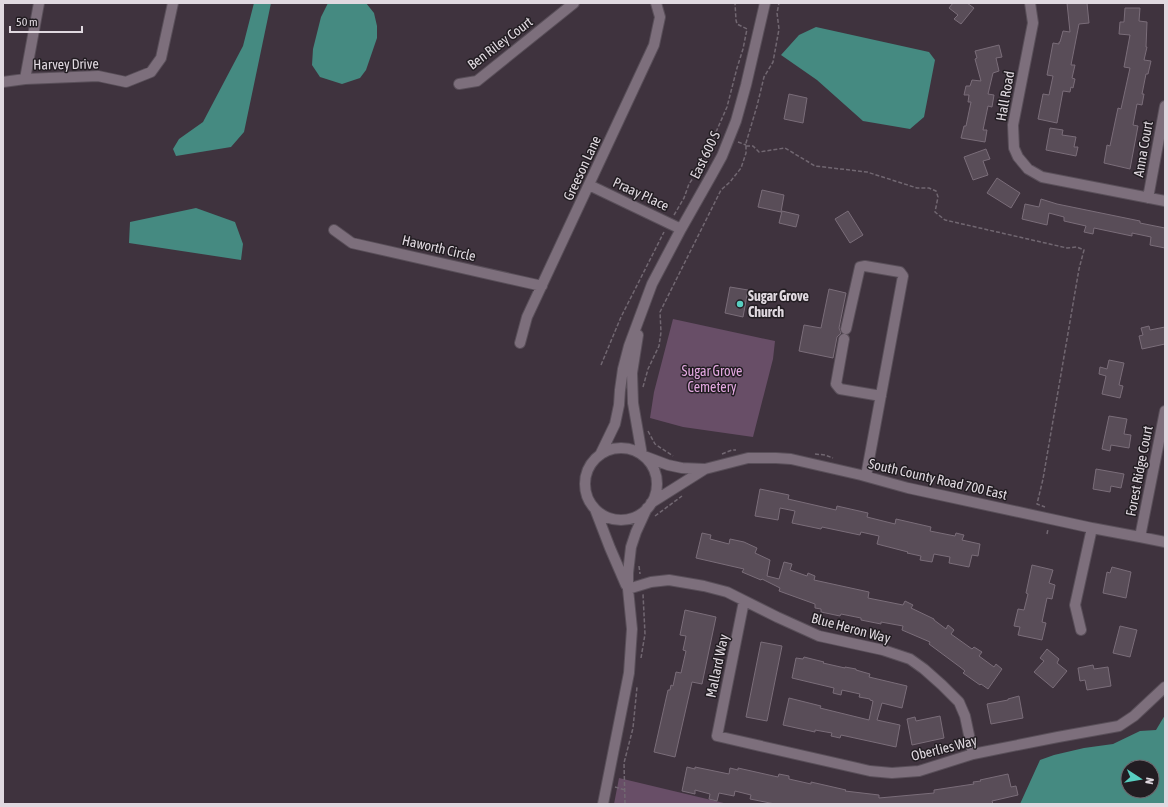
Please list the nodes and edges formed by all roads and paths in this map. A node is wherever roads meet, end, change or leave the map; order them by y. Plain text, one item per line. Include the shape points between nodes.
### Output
1 (39, 3) edge
2 (172, 3) edge
3 (574, 3) edge
4 (656, 3) edge
5 (735, 3) edge
6 (765, 3) edge
7 (779, 3) edge
8 (1030, 3) edge
9 (25, 79) junction
10 (3, 82) edge
11 (459, 84) dead end
12 (1165, 106) edge
13 (716, 132) dead end
14 (746, 146) junction
15 (589, 185) junction
16 (1148, 198) junction
17 (1165, 201) edge
18 (681, 229) junction
19 (334, 230) dead end
20 (542, 286) junction
21 (644, 308) junction
22 (520, 343) dead end
23 (642, 391) dead end
24 (881, 396) junction
25 (1165, 411) edge
26 (646, 428) dead end
27 (600, 455) junction
28 (643, 456) junction
29 (679, 468) junction
30 (705, 469) junction
31 (866, 476) junction
32 (684, 482) junction
33 (649, 505) junction
34 (594, 508) junction
35 (654, 516) dead end
36 (1050, 519) junction
37 (1092, 528) junction
38 (1140, 537) junction
39 (1165, 542) edge
40 (639, 564) dead end
41 (642, 585) junction
42 (628, 589) junction
43 (744, 601) junction
44 (1082, 630) dead end
45 (640, 663) dead end
46 (637, 684) dead end
47 (1165, 687) edge
48 (717, 736) joint
49 (974, 754) junction
50 (603, 804) edge
51 (625, 804) edge

1 - 9 street
2 - 9 street, Harvey Drive via 161,58 151,72 126,82 98,76
3 - 11 street, Ben Riley Court via 477,81
4 - 15 street, Greeson Lane via 660,17 654,44
5 - 13 path via 737,24 747,29 727,108
6 - 18 street, East 600 S via 736,121 711,176
7 - 14 path via 779,28 773,62 764,77
8 - 16 street, Hall Road via 1033,22 1013,125 1014,148 1018,157 1028,169 1042,177
9 - 10 street, Harvey Drive
12 - 16 street, Anna Court
14 - 23 path via 741,168 721,190 660,312 659,346 648,369
14 - 36 path via 753,146 759,152 785,148 815,166 867,172 917,188 929,188 936,191 938,197 935,212 944,220 1084,250 1037,504 1052,509
15 - 18 street, Praay Place
15 - 20 street, Greeson Lane
16 - 17 street, Hall Road
18 - 21 street, East 600 S via 655,279
19 - 20 street, Haworth Circle via 352,243
20 - 22 street, Greeson Lane
21 - 27 street via 623,369 615,424
21 - 28 street via 632,373 634,414
24 - 24 street via 903,274 865,266 860,267 836,384 840,389
24 - 31 street
25 - 38 street, Forest Ridge Court
26 - 29 path via 655,444 675,457
27 - 28 street via 618,448 632,450
27 - 34 street via 590,465 586,478 586,491
28 - 29 street, South County Road 700 East
28 - 33 street via 652,467 656,480 656,492
29 - 30 street, South County Road 700 East
30 - 31 street, South County Road 700 East via 748,458 776,458
30 - 32 street, South County Road 700 East
31 - 36 street, South County Road 700 East via 908,488
32 - 33 street, South County Road 700 East
32 - 35 path via 687,493
33 - 34 street via 633,518 621,520 609,518
33 - 42 street via 631,547
34 - 42 street
36 - 37 street, South County Road 700 East
37 - 38 street, South County Road 700 East
37 - 44 street via 1076,605
38 - 39 street, South County Road 700 East
40 - 41 path
41 - 42 street, Blue Heron Way
41 - 43 street, Blue Heron Way via 657,581 681,581 727,592
41 - 45 path via 645,634
42 - 50 street via 632,629 629,673
43 - 48 street, Mallard Way
43 - 49 street, Blue Heron Way via 819,636 883,650 910,659 959,702
46 - 51 path via 633,728 624,763
47 - 49 street, Oberlies Way via 1134,716 1119,726
48 - 49 street, Oberlies Way via 870,771 892,773 919,771

